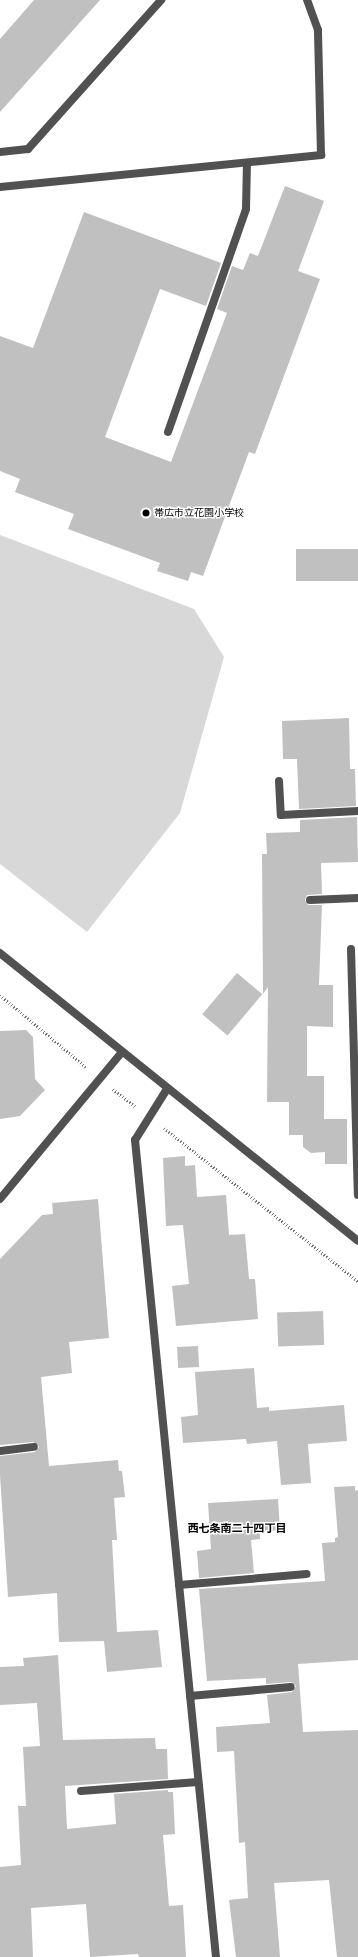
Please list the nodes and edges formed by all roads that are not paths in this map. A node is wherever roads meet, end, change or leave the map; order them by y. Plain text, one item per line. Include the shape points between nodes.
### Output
1 (161, 0) edge
2 (307, 0) edge
3 (0, 152) edge
4 (247, 163) junction
5 (0, 187) edge
6 (168, 432) dead end
7 (279, 781) dead end
8 (358, 811) edge
9 (358, 898) edge
10 (310, 900) dead end
11 (351, 949) dead end
12 (0, 953) edge
13 (122, 1052) junction
14 (167, 1089) junction
15 (358, 1195) edge
16 (0, 1199) edge
17 (358, 1241) edge
18 (34, 1447) dead end
19 (0, 1451) edge
20 (307, 1574) dead end
21 (179, 1585) junction
22 (291, 1687) dead end
23 (190, 1696) junction
24 (198, 1782) junction
25 (81, 1791) dead end
26 (216, 1957) edge

1 - 3 street via 28,149
2 - 4 street via 318,30 321,155
4 - 5 street
4 - 6 street via 246,209
7 - 8 street via 281,814
9 - 10 street
11 - 15 street
12 - 13 street
13 - 14 street
13 - 16 street
14 - 17 street
14 - 21 street via 134,1140
18 - 19 street
20 - 21 street
21 - 23 street
22 - 23 street
23 - 24 street
24 - 25 street
24 - 26 street

